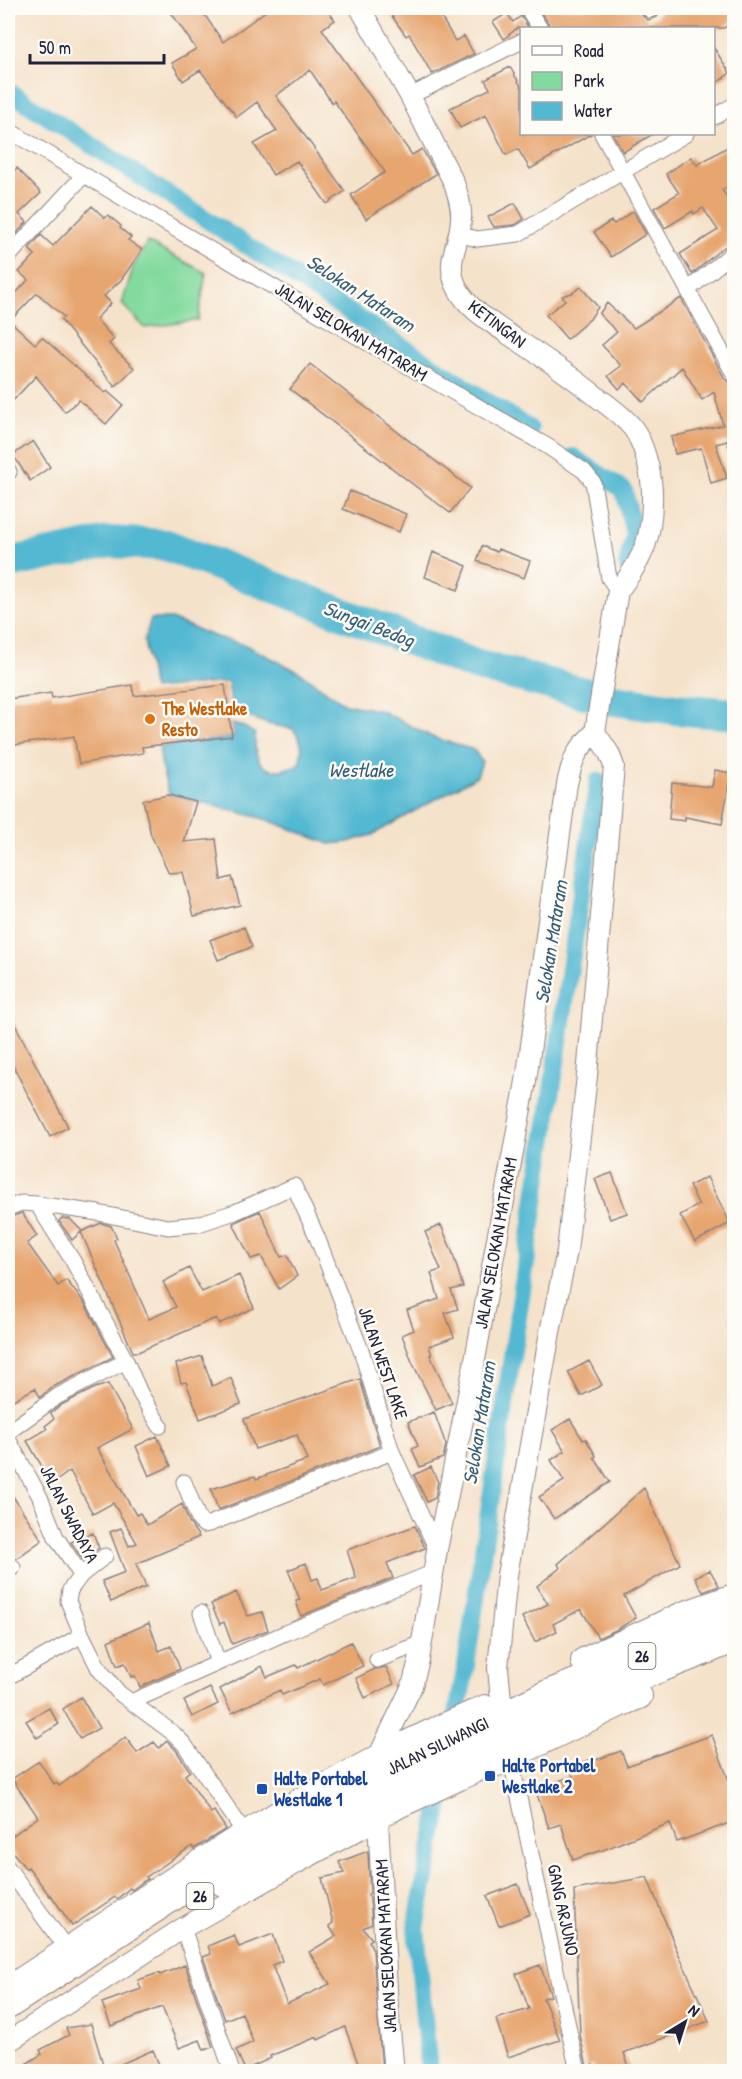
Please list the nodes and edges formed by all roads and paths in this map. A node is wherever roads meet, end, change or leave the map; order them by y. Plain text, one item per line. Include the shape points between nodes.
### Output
1 (360, 8) edge
2 (527, 8) edge
3 (539, 27) edge
4 (520, 42) edge
5 (410, 96) junction
6 (735, 105) edge
7 (715, 116) edge
8 (8, 130) edge
9 (603, 135) edge
10 (684, 135) edge
11 (623, 170) junction
12 (84, 175) junction
13 (458, 234) junction
14 (735, 252) edge
15 (8, 257) edge
16 (689, 289) junction
17 (735, 374) edge
18 (616, 598) junction
19 (596, 725) junction
20 (37, 1204) junction
21 (8, 1208) edge
22 (126, 1361) junction
23 (160, 1426) dead end
24 (8, 1432) edge
25 (8, 1439) edge
26 (392, 1452) junction
27 (20, 1462) junction
28 (8, 1472) edge
29 (184, 1482) dead end
30 (437, 1550) junction
31 (105, 1556) dead end
32 (434, 1572) junction
33 (81, 1575) junction
34 (735, 1597) edge
35 (201, 1613) dead end
36 (735, 1616) edge
37 (81, 1635) junction
38 (735, 1640) edge
39 (422, 1643) junction
40 (735, 1658) edge
41 (377, 1660) dead end
42 (218, 1663) junction
43 (8, 1677) edge
44 (131, 1702) junction
45 (493, 1702) junction
46 (551, 1702) junction
47 (504, 1759) junction
48 (396, 1777) junction
49 (378, 1820) junction
50 (244, 1832) junction
51 (8, 1868) edge
52 (183, 1928) junction
53 (66, 1948) junction
54 (8, 1986) edge
55 (8, 2006) edge
56 (8, 2025) edge
57 (8, 2042) edge
58 (232, 2072) edge
59 (394, 2072) edge
60 (578, 2072) edge

1 - 5 street, KETINGAN
2 - 3 street
4 - 5 street
5 - 13 street, KETINGAN via 454,183 461,211
6 - 7 street
8 - 12 street, JALAN SELOKAN MATARAM
9 - 11 street
10 - 11 street
11 - 13 street via 518,234 477,239
11 - 16 street
12 - 15 street
12 - 18 street, JALAN SELOKAN MATARAM via 584,471 593,482
13 - 18 street, KETINGAN via 450,268 466,302 618,413 633,428 647,459 652,479 652,516 645,550
14 - 16 street
16 - 17 street
18 - 19 street
19 - 30 street, JALAN SELOKAN MATARAM via 573,758 567,784 526,1082
19 - 45 street via 614,766 614,782 587,1076 567,1251 507,1575
20 - 21 street via 21,1203
20 - 22 street via 73,1261
20 - 26 street, JALAN WEST LAKE via 168,1227 198,1224 226,1215 294,1186 362,1353
22 - 23 street
22 - 24 street via 58,1396
25 - 27 street, JALAN SWADAYA
26 - 29 street via 204,1525
26 - 30 street, JALAN WEST LAKE
27 - 28 street
27 - 33 street, JALAN SWADAYA via 56,1537
30 - 32 street, JALAN SELOKAN MATARAM
31 - 33 street
32 - 39 street, JALAN SELOKAN MATARAM
32 - 42 street
33 - 37 street, JALAN SWADAYA via 70,1590 68,1601
34 - 45 highway via 683,1616
35 - 42 street
36 - 46 highway, JALAN SILIWANGI / 26
37 - 43 street
37 - 44 street, JALAN SWADAYA via 99,1670
38 - 46 highway, JALAN SILIWANGI / 26
39 - 41 street
39 - 48 street, JALAN SELOKAN MATARAM
40 - 47 highway via 619,1704
42 - 44 street
44 - 50 street, JALAN SWADAYA via 184,1744
45 - 48 street via 417,1735
46 - 48 highway, JALAN SILIWANGI / 26
47 - 48 street
47 - 60 street, GANG ARJUNO
48 - 49 street
48 - 50 street
48 - 55 highway, JALAN SILIWANGI / 26 via 285,1824
48 - 56 highway, JALAN SILIWANGI / 26 via 204,1893
49 - 52 street
49 - 59 street, JALAN SELOKAN MATARAM
50 - 53 street
51 - 53 street
52 - 57 street
52 - 58 street
53 - 54 street

